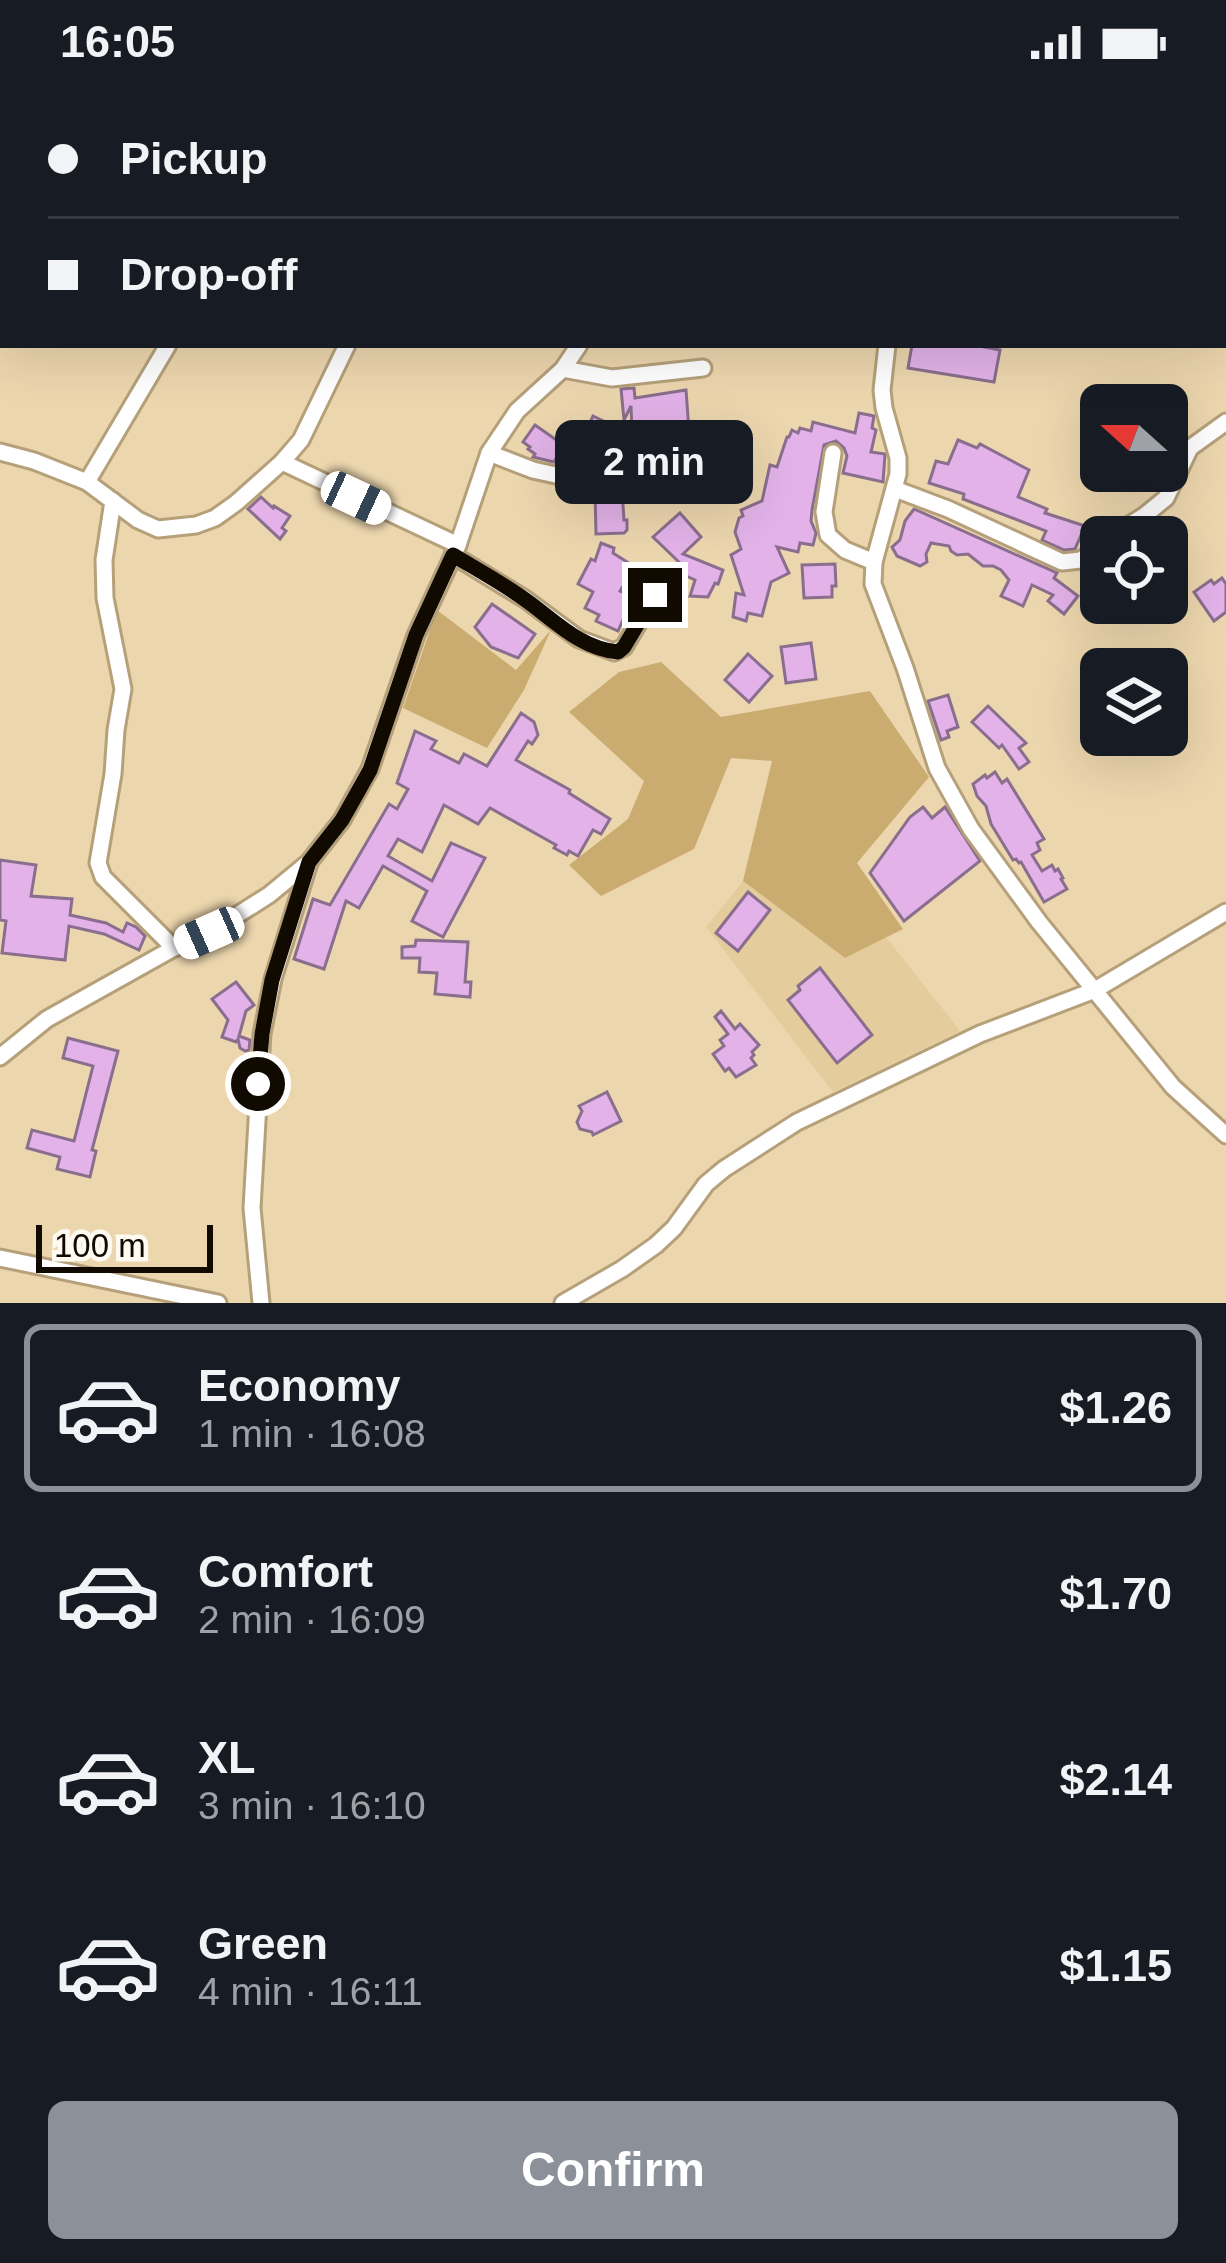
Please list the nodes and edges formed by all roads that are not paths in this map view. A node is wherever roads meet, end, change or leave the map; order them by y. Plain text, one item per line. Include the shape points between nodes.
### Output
1 (166, 348) edge
2 (346, 348) edge
3 (577, 348) edge
4 (886, 348) edge
5 (703, 368) dead end
6 (563, 369) junction
7 (1226, 422) edge
8 (0, 452) edge
9 (833, 453) dead end
10 (489, 454) junction
11 (282, 462) junction
12 (688, 463) dead end
13 (87, 482) junction
14 (896, 489) junction
15 (112, 501) junction
16 (1144, 516) edge
17 (456, 550) junction
18 (1080, 560) edge
19 (874, 562) junction
20 (655, 595) dead end
21 (309, 862) junction
22 (1226, 912) edge
23 (174, 948) junction
24 (1094, 990) junction
25 (0, 1057) edge
26 (1226, 1135) edge
27 (0, 1258) edge
28 (218, 1303) edge
29 (261, 1303) edge
30 (562, 1303) edge

1 - 13 street
2 - 11 street
3 - 6 street
4 - 14 street via 882,390 898,458
5 - 6 street via 612,378
6 - 10 street via 517,411
7 - 16 street via 1190,448 1166,498
8 - 13 street
9 - 19 street via 828,536
10 - 12 street via 560,476 614,464
10 - 17 street
11 - 15 street via 196,525 158,529
11 - 17 street
13 - 15 street
14 - 18 street via 1063,562
14 - 19 street
15 - 23 street via 105,598 123,689 98,863
17 - 20 street via 579,639 608,651 624,647
17 - 21 street via 416,635 370,770
19 - 24 street via 877,598 950,795
21 - 23 street via 247,909
21 - 29 street via 262,1034 252,1208
22 - 24 street
23 - 25 street via 47,1019
24 - 26 street via 1173,1087
24 - 30 street via 980,1034 797,1122 724,1168 656,1244
27 - 28 street

